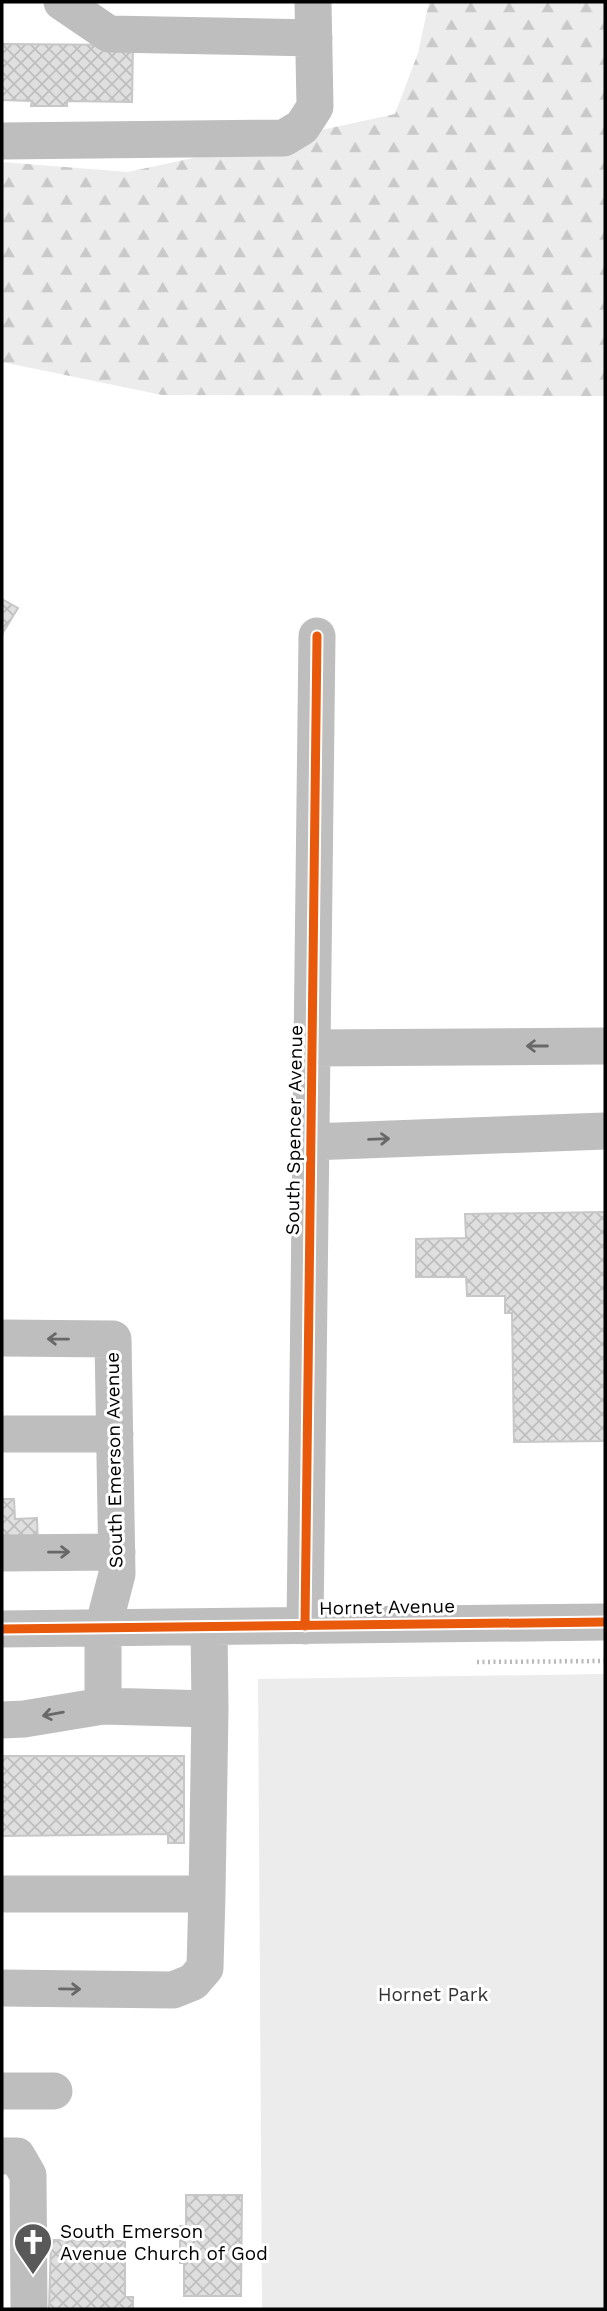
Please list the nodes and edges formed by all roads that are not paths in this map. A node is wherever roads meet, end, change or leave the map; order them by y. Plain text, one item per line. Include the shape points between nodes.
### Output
1 (62, 2) edge
2 (313, 2) edge
3 (314, 38) junction
4 (2, 141) edge
5 (317, 636) dead end
6 (605, 1046) edge
7 (312, 1048) junction
8 (605, 1131) edge
9 (311, 1142) junction
10 (2, 1338) edge
11 (2, 1434) edge
12 (115, 1434) junction
13 (117, 1552) junction
14 (2, 1553) edge
15 (605, 1622) edge
16 (305, 1626) junction
17 (209, 1627) junction
18 (103, 1628) junction
19 (2, 1629) edge
20 (103, 1706) junction
21 (210, 1709) junction
22 (2, 1720) edge
23 (2, 1894) edge
24 (206, 1894) junction
25 (2, 1988) edge
26 (2, 2091) edge
27 (54, 2091) dead end
28 (2, 2156) edge
29 (29, 2309) edge

1 - 3 street via 109,34
2 - 3 street
3 - 4 street via 315,107 302,127 284,138
5 - 7 street, South Spencer Avenue
6 -> 7 street
7 - 9 street, South Spencer Avenue
9 -> 8 street
9 - 16 street, South Spencer Avenue
12 -> 10 street, South Emerson Avenue via 113,1339
11 - 12 street
12 - 13 street, South Emerson Avenue
14 -> 13 street
13 - 18 street, South Emerson Avenue via 117,1574
15 - 16 street, Hornet Avenue
16 - 17 street, Hornet Avenue
17 - 18 street, Hornet Avenue
17 - 21 street
18 - 19 street, Hornet Avenue
18 - 20 street, South Emerson Avenue
20 - 21 street
20 -> 22 street
21 - 24 street
23 - 24 street
25 -> 24 street via 173,1990 193,1982 205,1968
26 - 27 street
28 - 29 street via 17,2156 28,2175

